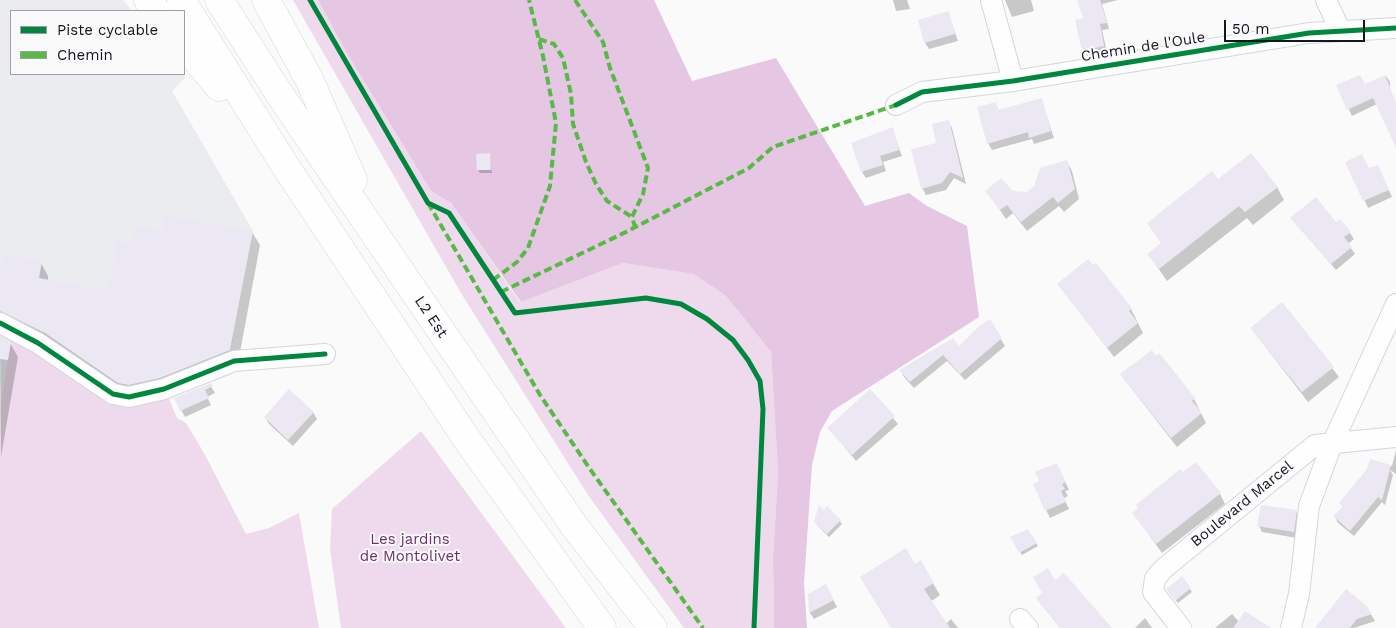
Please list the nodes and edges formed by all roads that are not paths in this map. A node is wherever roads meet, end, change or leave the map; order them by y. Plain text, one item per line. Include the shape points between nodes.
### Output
1 (181, 0) edge
2 (219, 0) edge
3 (266, 0) edge
4 (991, 0) edge
5 (1326, 0) edge
6 (1396, 28) edge
7 (1340, 30) junction
8 (185, 46) edge
9 (1013, 81) junction
10 (896, 104) dead end
11 (286, 167) junction
12 (380, 241) junction
13 (1396, 304) edge
14 (0, 323) edge
15 (325, 354) dead end
16 (1396, 437) edge
17 (1332, 444) junction
18 (602, 628) edge
19 (653, 628) edge
20 (1180, 628) edge
21 (1292, 628) edge

1 - 11 highway
2 - 12 highway, L2 Est
3 - 12 highway via 310,81
4 - 9 street
5 - 7 street
6 - 7 street, Chemin de l'Oule
7 - 9 street, Chemin de l'Oule
8 - 11 highway
9 - 10 street, Chemin de l'Oule via 922,92
11 - 18 highway via 468,441
12 - 19 highway, L2 Est via 575,527
13 - 17 street
14 - 15 street via 38,343 113,394 129,397 164,389 234,360
16 - 17 street, Boulevard Marcel
17 - 20 street, Boulevard Marcel via 1315,445 1154,579 1153,592
17 - 21 street via 1308,513

